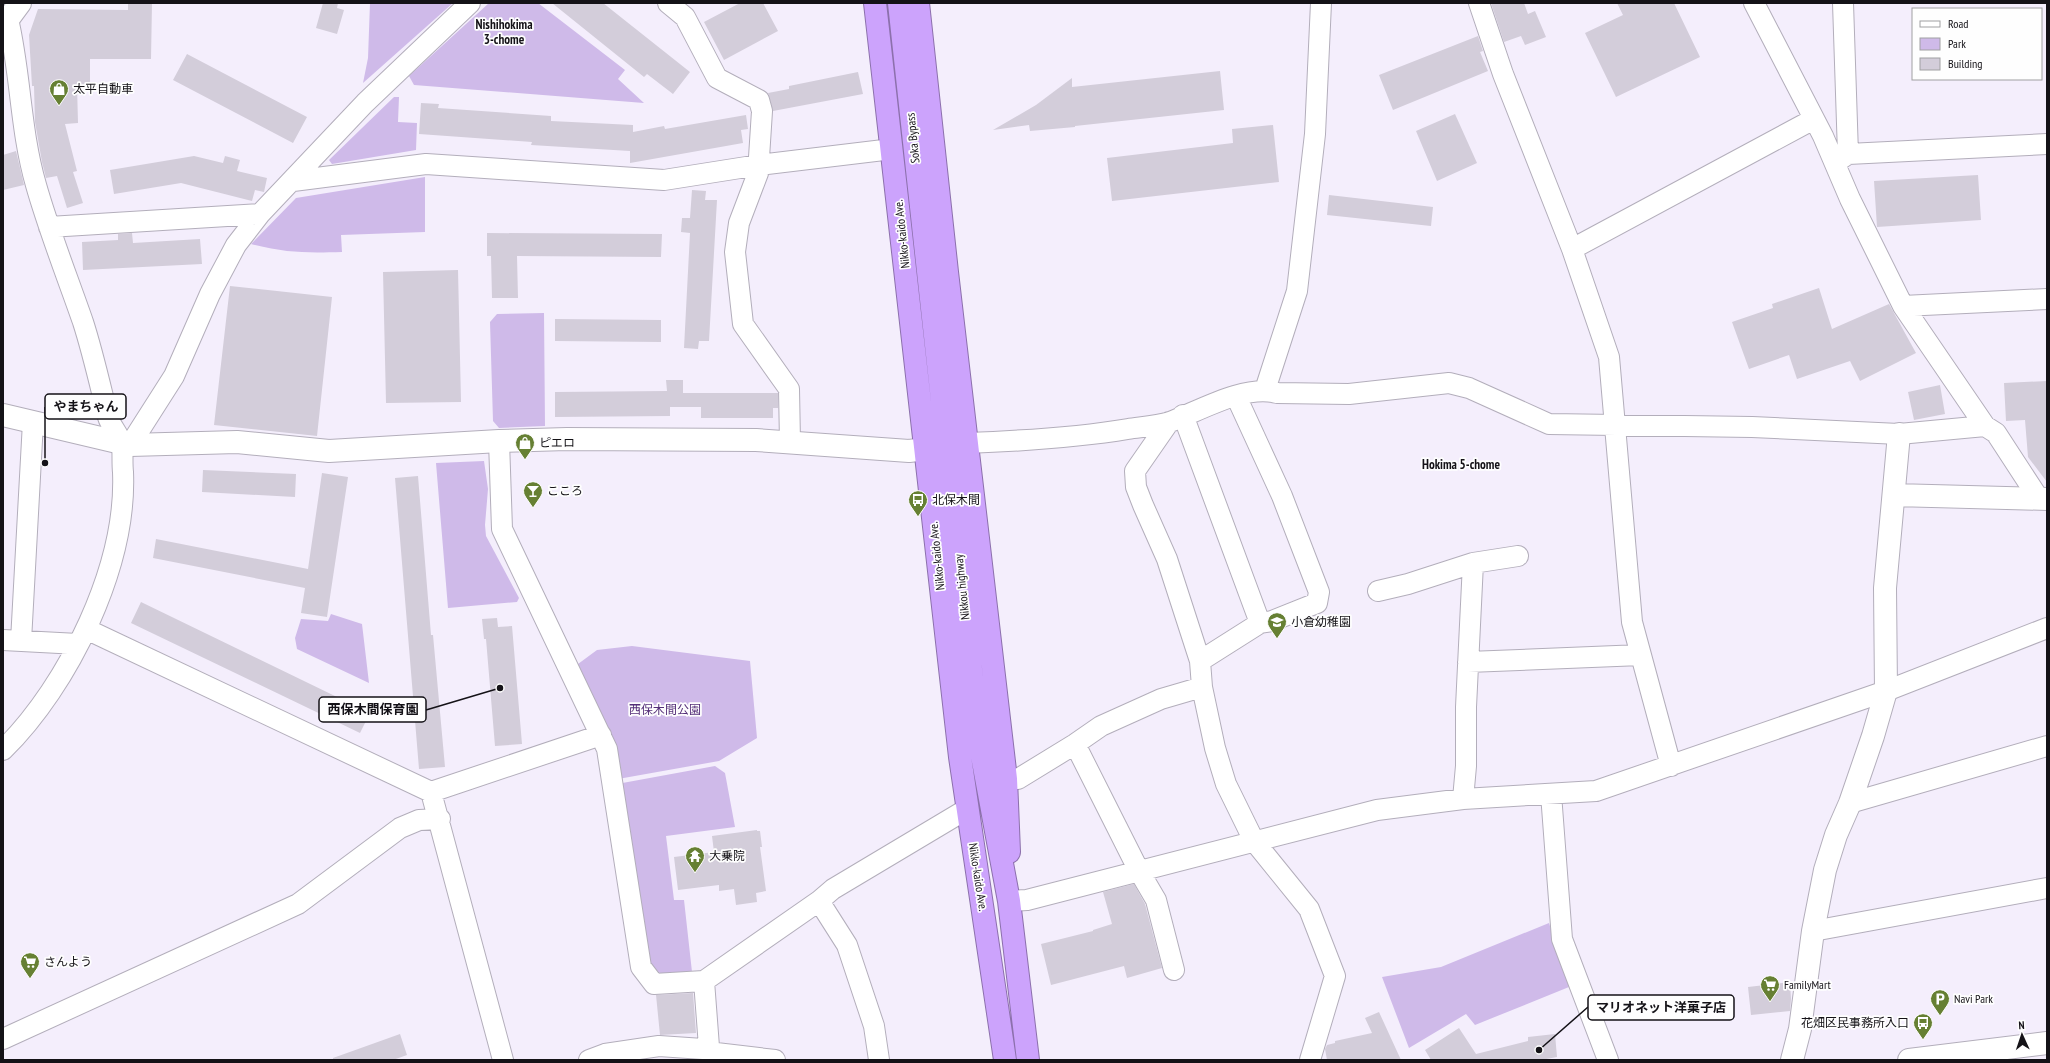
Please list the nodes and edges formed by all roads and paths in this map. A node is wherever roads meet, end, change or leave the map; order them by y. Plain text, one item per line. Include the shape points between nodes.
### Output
1 (470, 3) edge
2 (668, 3) edge
3 (875, 3) edge
4 (899, 3) edge
5 (918, 3) edge
6 (1321, 3) edge
7 (1479, 3) edge
8 (1754, 3) edge
9 (1843, 3) edge
10 (10, 16) edge
11 (1814, 119) junction
12 (2047, 144) edge
13 (892, 149) junction
14 (1842, 159) junction
15 (759, 165) junction
16 (293, 181) junction
17 (260, 214) junction
18 (48, 227) junction
19 (1572, 249) junction
20 (928, 272) joint
21 (2047, 299) edge
22 (1903, 306) junction
23 (1265, 390) junction
24 (1236, 396) junction
25 (3, 415) edge
26 (1176, 419) junction
27 (33, 422) junction
28 (1616, 426) junction
29 (1985, 426) junction
30 (1899, 434) junction
31 (499, 441) junction
32 (790, 442) junction
33 (967, 443) junction
34 (126, 444) junction
35 (926, 449) junction
36 (1894, 495) junction
37 (2043, 499) edge
38 (1518, 556) dead end
39 (1473, 563) junction
40 (1378, 591) dead end
41 (1260, 623) junction
42 (2047, 628) edge
43 (82, 637) junction
44 (12, 640) edge
45 (1641, 654) junction
46 (1200, 661) junction
47 (1468, 662) junction
48 (1202, 687) junction
49 (1886, 691) junction
50 (601, 735) junction
51 (1075, 744) junction
52 (2047, 746) edge
53 (3, 750) edge
54 (1671, 766) junction
55 (1006, 779) junction
56 (431, 792) junction
57 (1551, 794) junction
58 (1462, 799) junction
59 (1850, 803) junction
60 (967, 809) junction
61 (440, 819) junction
62 (1254, 841) junction
63 (1139, 871) junction
64 (2047, 888) edge
65 (819, 901) junction
66 (1009, 901) junction
67 (1813, 931) junction
68 (1174, 970) dead end
69 (704, 981) junction
70 (3, 1039) edge
71 (2047, 1043) edge
72 (710, 1055) edge
73 (503, 1060) edge
74 (589, 1060) edge
75 (775, 1060) edge
76 (879, 1060) edge
77 (1005, 1060) edge
78 (1028, 1060) edge
79 (1310, 1060) edge
80 (1608, 1060) edge
81 (1792, 1060) edge
82 (1909, 1060) edge

1 - 16 street via 364,103
2 - 15 street via 685,17 717,78 759,100 762,111
3 - 13 highway, Nikko-kaido Ave.
4 - 20 highway, Soka Bypass
5 - 33 highway
6 - 23 street via 1315,134 1297,291
7 - 19 street via 1503,74
8 - 11 street
9 - 14 street
10 - 18 street via 26,141
11 - 14 street
11 - 19 street
12 - 14 street
13 - 15 street
13 - 35 highway, Nikko-kaido Ave.
14 - 22 street via 1850,199
15 - 16 street via 664,180 426,164
15 - 32 street via 739,223 735,252 743,324 789,389
16 - 17 street
17 - 18 street
17 - 34 street via 236,245 210,294 174,376
18 - 34 street via 83,324 110,423
19 - 28 street via 1609,357
20 - 66 highway, Nikkou highway via 980,746
21 - 22 street
22 - 29 street
23 - 24 street
23 - 28 street via 1277,393 1349,394 1449,383 1469,388 1548,424
24 - 26 street
24 - 41 street via 1282,496 1319,592 1317,603
25 - 27 street
26 - 33 street via 1103,434 1025,442
26 - 41 street
26 - 46 street via 1135,471 1136,487 1167,559
27 - 34 street
27 - 44 street
28 - 30 street via 1752,427
28 - 45 street via 1632,622
29 - 30 street
29 - 37 street via 1996,433
30 - 36 street
31 - 32 street via 567,439
31 - 34 street via 329,451 237,442
31 - 50 street via 502,528
32 - 35 street via 909,452
33 - 55 highway
34 - 43 street via 119,524 113,553 104,585
35 - 60 highway, Nikko-kaido Ave.
36 - 37 street
36 - 49 street via 1885,588
38 - 39 street
39 - 40 street
39 - 47 street
41 - 46 street
42 - 49 street
43 - 44 street
43 - 53 street via 42,703
43 - 56 street
45 - 47 street
45 - 54 street
46 - 48 street
47 - 58 street via 1466,766
48 - 51 street via 1175,694 1138,709 1101,726
48 - 62 street via 1215,748 1226,784
49 - 54 street
49 - 59 street via 1874,736
50 - 56 street
50 - 69 street via 607,748 641,967 654,984
51 - 55 street via 1018,779
51 - 63 street
52 - 59 street
54 - 57 street via 1596,791
55 - 66 highway
56 - 61 street
57 - 58 street
57 - 80 street via 1562,939
58 - 62 street via 1377,810
59 - 67 street via 1825,870
60 - 65 street via 833,889
60 - 77 highway, Nikko-kaido Ave.
61 - 70 street via 419,820 400,828 298,904
61 - 73 street
62 - 63 street
62 - 79 street via 1309,909 1335,976
63 - 66 street via 1027,900
63 - 68 street via 1156,900
64 - 67 street
65 - 69 street
65 - 76 street via 847,945 874,1026
66 - 78 highway
67 - 81 street via 1800,1029
69 - 72 street
71 - 82 street
72 - 74 street via 659,1046 605,1054
72 - 75 street via 716,1053

